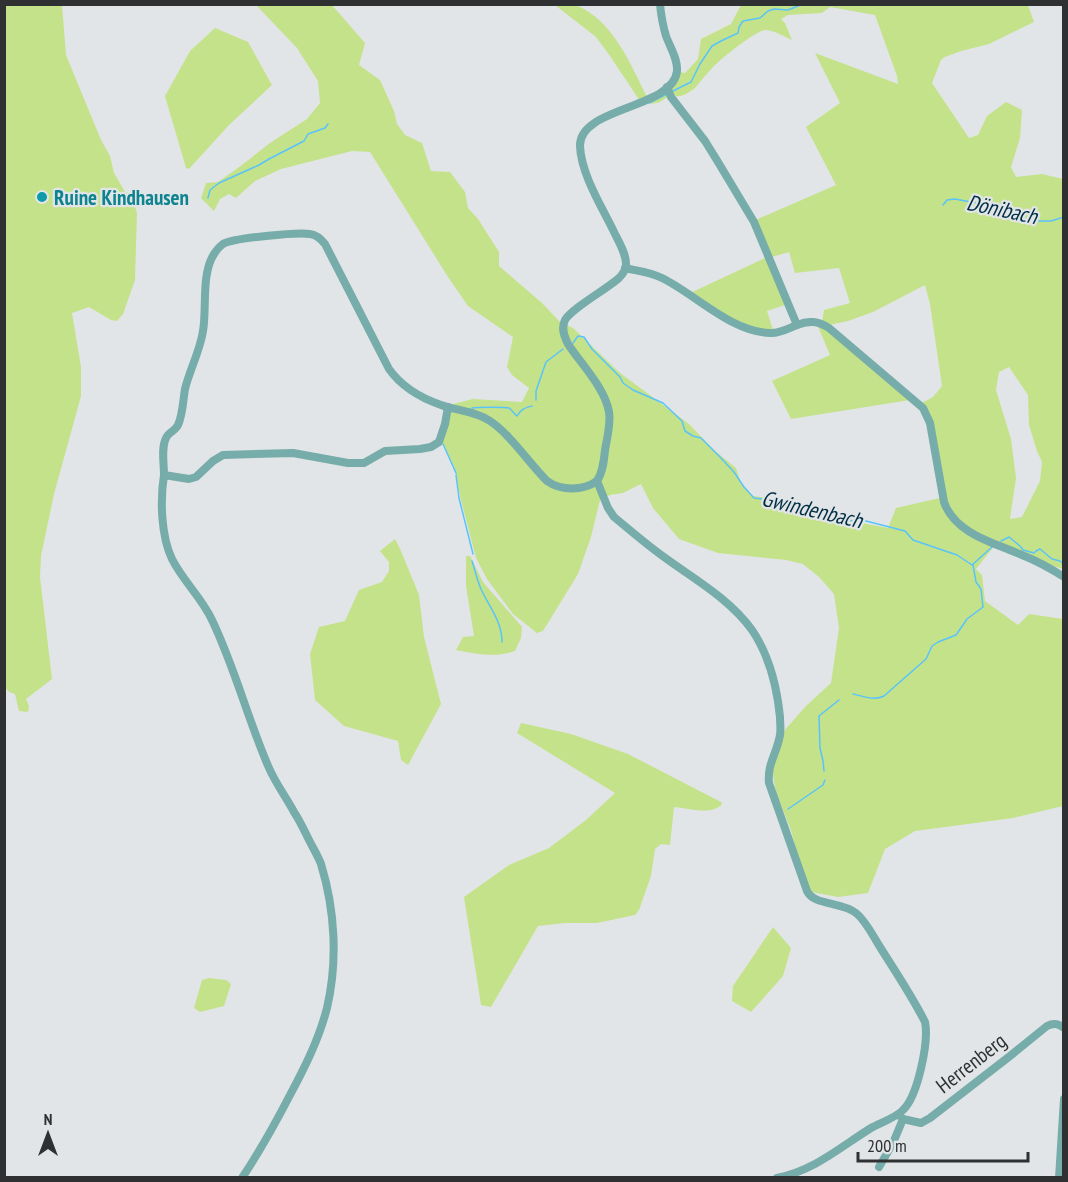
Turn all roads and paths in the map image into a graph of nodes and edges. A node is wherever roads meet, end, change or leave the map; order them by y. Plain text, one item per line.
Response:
1 (660, 4) edge
2 (667, 87) junction
3 (625, 268) junction
4 (797, 325) junction
5 (448, 407) junction
6 (164, 475) junction
7 (597, 481) junction
8 (1064, 576) edge
9 (1064, 1028) edge
10 (1064, 1099) edge
11 (901, 1117) junction
12 (879, 1167) dead end
13 (242, 1178) edge
14 (777, 1178) edge
15 (1059, 1178) edge

1 - 2 street
2 - 3 street
2 - 4 street
3 - 4 street
3 - 7 street
4 - 8 street
5 - 6 street
5 - 6 street
5 - 7 street
6 - 13 street
7 - 11 street
9 - 11 street, Herrenberg
10 - 15 street
11 - 12 street
11 - 14 street

